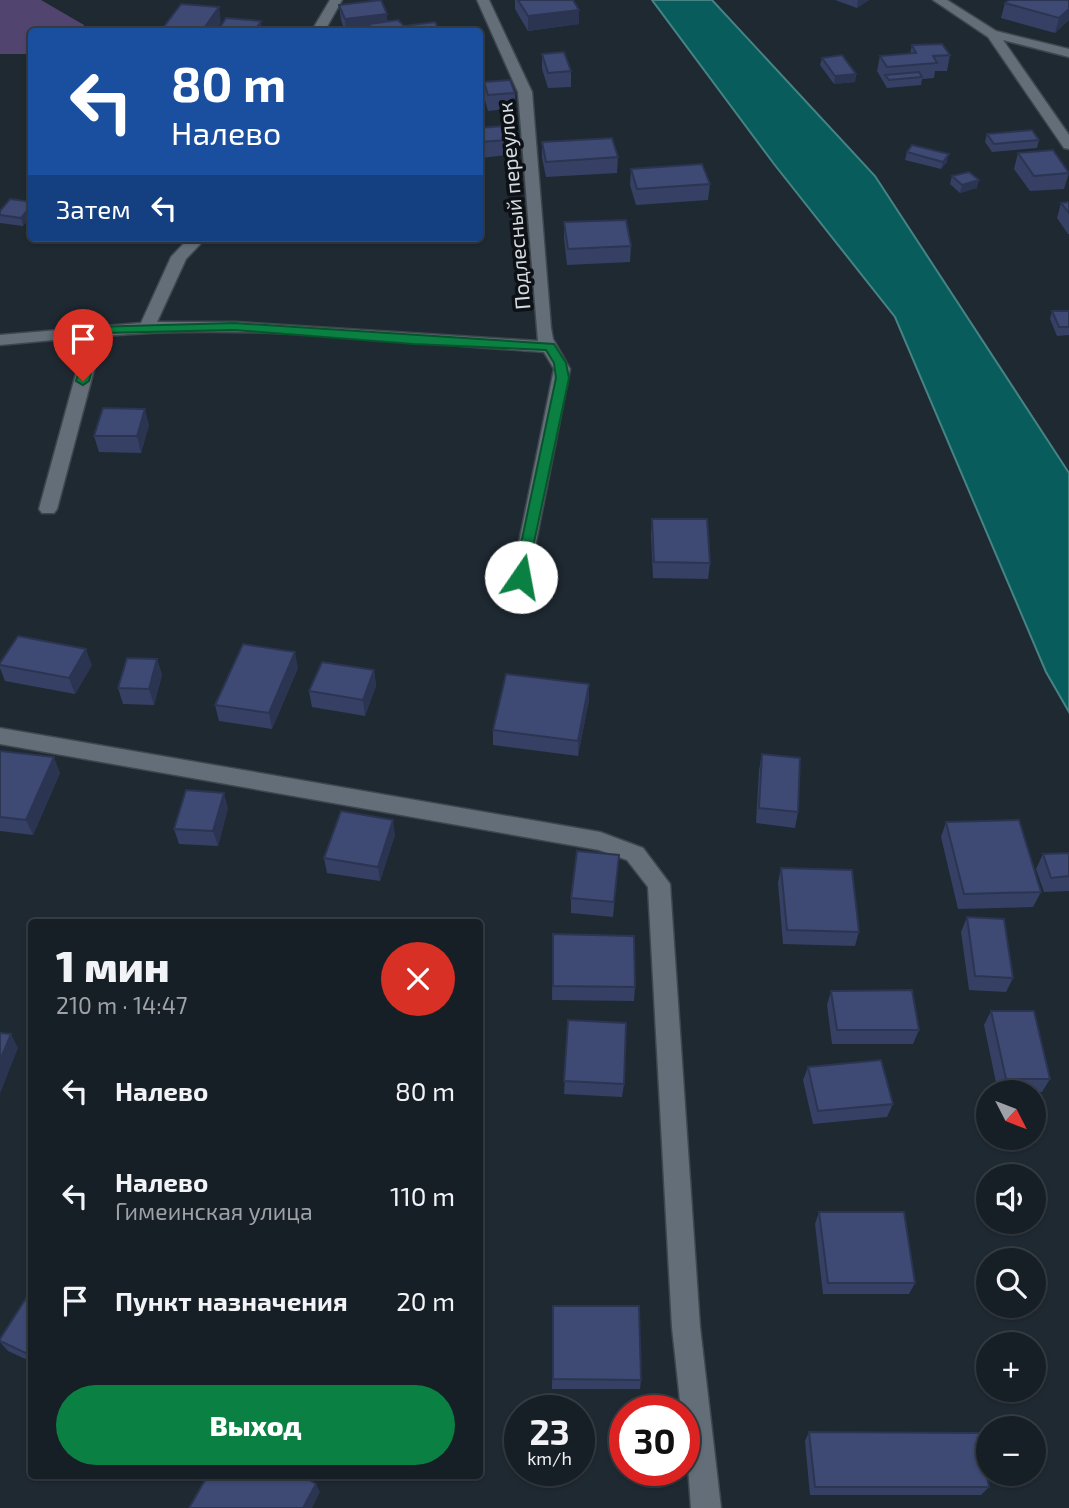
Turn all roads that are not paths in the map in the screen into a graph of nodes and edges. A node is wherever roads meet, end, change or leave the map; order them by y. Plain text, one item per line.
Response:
1 (336, 0) edge
2 (483, 0) edge
3 (939, 0) edge
4 (319, 28) edge
5 (992, 34) junction
6 (1069, 53) edge
7 (1069, 145) edge
8 (194, 242) edge
9 (147, 327) junction
10 (96, 330) junction
11 (0, 340) edge
12 (550, 347) junction
13 (48, 509) dead end
14 (521, 577) dead end
15 (0, 736) edge
16 (706, 1508) edge

1 - 4 street
2 - 12 street, Подлесный переулок
3 - 5 street
5 - 6 street
5 - 7 street
8 - 9 street
9 - 10 street
9 - 12 street
10 - 11 street
10 - 13 street
12 - 14 street, Подлесный переулок
15 - 16 street

